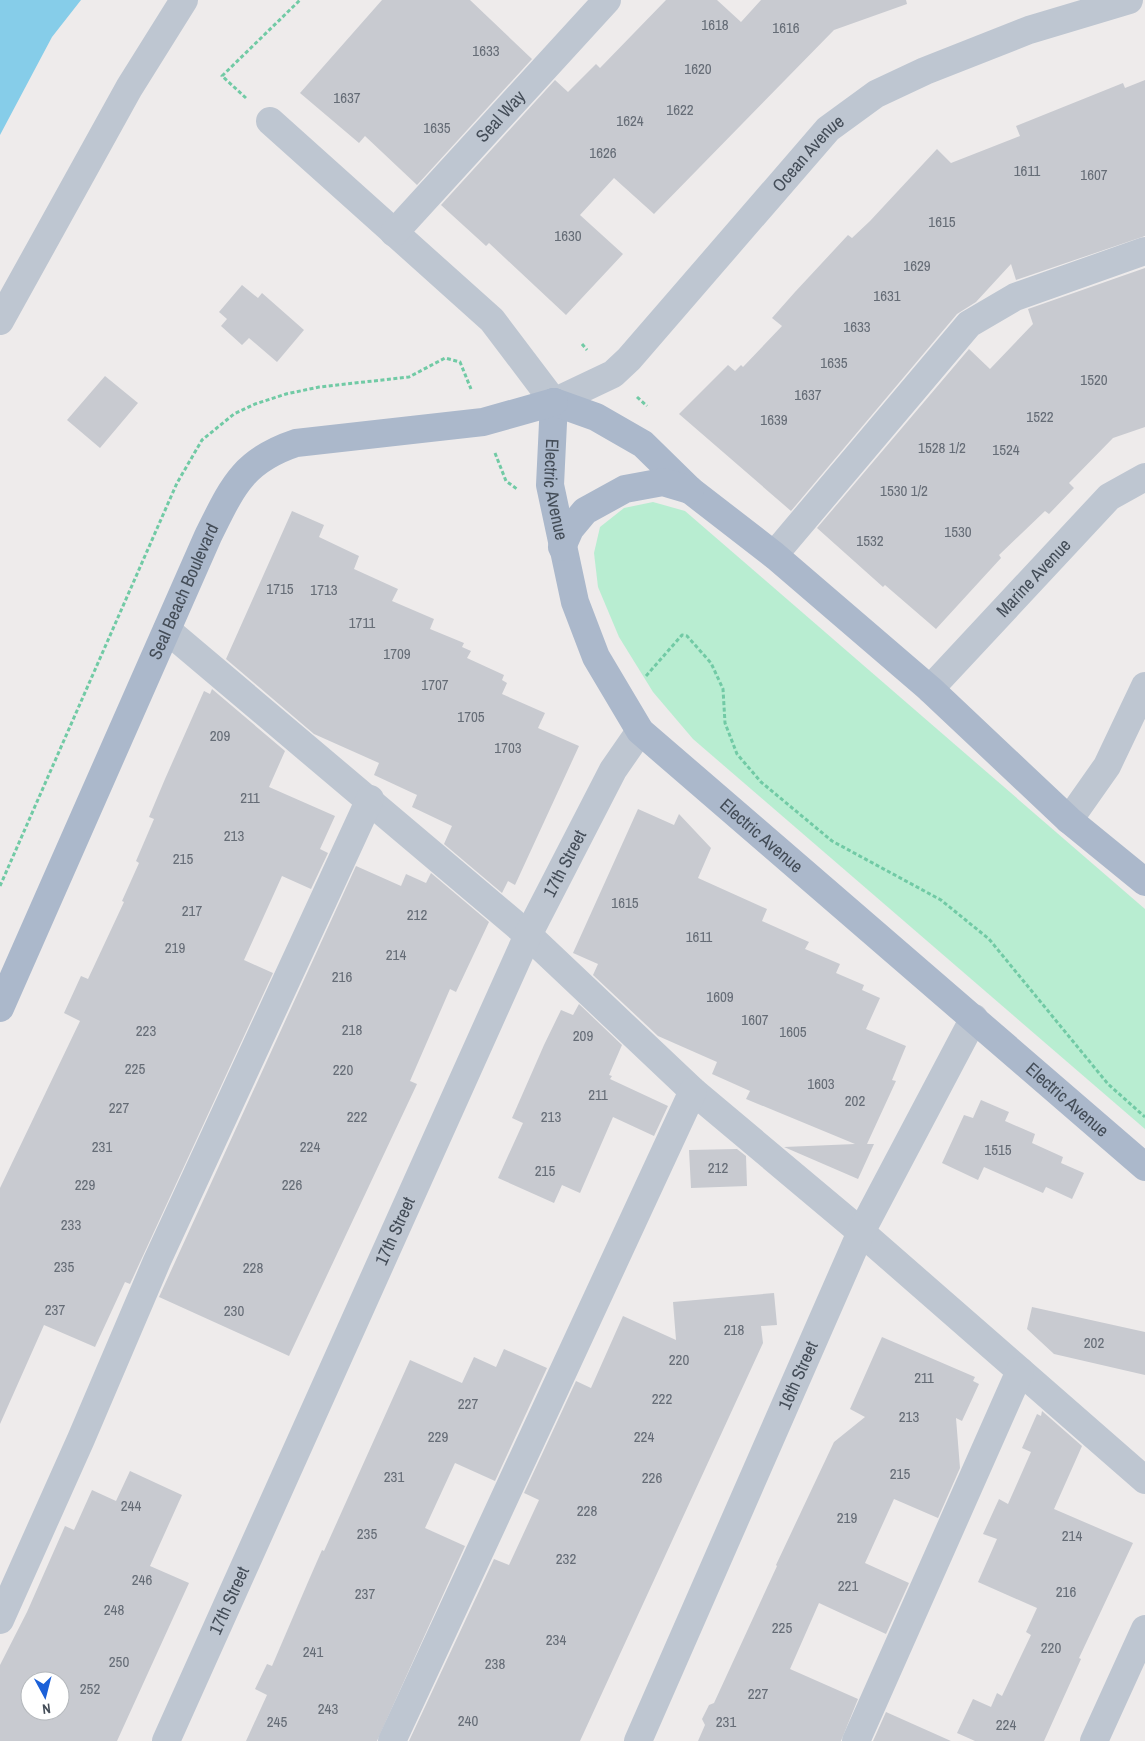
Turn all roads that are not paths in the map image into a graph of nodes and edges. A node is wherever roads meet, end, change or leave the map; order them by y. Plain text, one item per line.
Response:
1 (184, 0) edge
2 (607, 0) edge
3 (1129, 0) edge
4 (270, 121) road end
5 (394, 233) junction
6 (1145, 250) edge
7 (0, 321) edge
8 (554, 402) junction
9 (1145, 477) edge
10 (690, 490) junction
11 (562, 547) junction
12 (774, 555) junction
13 (168, 630) junction
14 (1145, 686) edge
15 (930, 688) junction
16 (640, 731) junction
17 (370, 799) junction
18 (1070, 820) junction
19 (1145, 882) edge
20 (528, 935) junction
21 (0, 1008) edge
22 (974, 1018) junction
23 (693, 1091) junction
24 (1145, 1166) edge
25 (861, 1232) junction
26 (1020, 1371) junction
27 (1145, 1480) edge
28 (0, 1620) edge
29 (1145, 1629) edge
30 (166, 1741) edge
31 (392, 1741) edge
32 (638, 1741) edge
33 (856, 1741) edge
34 (1094, 1741) edge

1 - 7 street
2 - 5 street, Seal Way
3 - 8 street, Ocean Avenue
4 - 5 street
5 - 8 street
6 - 12 street
8 - 10 main road
8 - 11 main road, Electric Avenue
8 - 13 main road, Seal Beach Boulevard
9 - 15 street, Marine Avenue
10 - 11 main road
10 - 12 main road
11 - 16 main road, Electric Avenue
12 - 15 main road
13 - 17 street
13 - 21 main road, Seal Beach Boulevard
14 - 18 street
15 - 18 main road
16 - 20 street, 17th Street
16 - 22 main road, Electric Avenue
17 - 20 street
17 - 28 street
18 - 19 main road
20 - 23 street
20 - 30 street, 17th Street
22 - 24 main road, Electric Avenue
22 - 25 street, 16th Street
23 - 25 street
23 - 31 street
25 - 26 street
25 - 32 street, 16th Street
26 - 27 street
26 - 33 street
29 - 34 street

